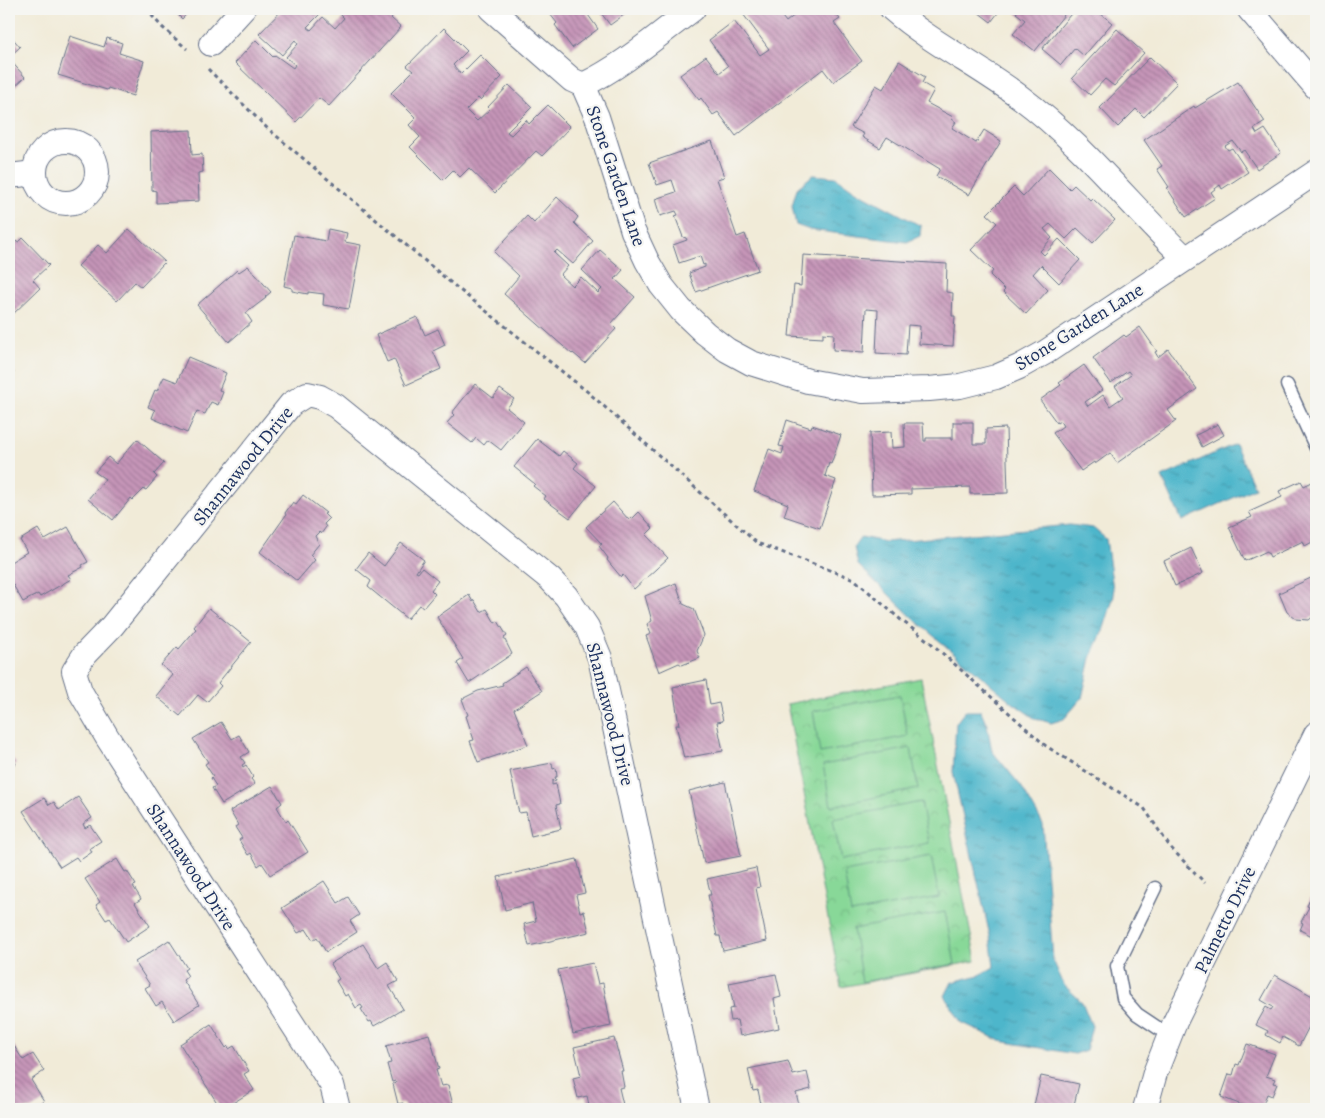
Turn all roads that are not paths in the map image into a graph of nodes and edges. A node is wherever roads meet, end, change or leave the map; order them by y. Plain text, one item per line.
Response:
1 (243, 9) edge
2 (491, 9) edge
3 (693, 9) edge
4 (892, 9) edge
5 (1249, 9) edge
6 (201, 53) road end
7 (583, 85) junction
8 (1316, 87) edge
9 (1316, 172) edge
10 (35, 173) dead end
11 (9, 176) edge
12 (1185, 258) junction
13 (1287, 385) dead end
14 (1316, 448) edge
15 (1316, 734) edge
16 (1155, 888) dead end
17 (1170, 1036) junction
18 (338, 1109) edge
19 (697, 1109) edge
20 (1145, 1109) edge

1 - 6 street
2 - 7 street
3 - 7 street, Stone Garden Lane
4 - 12 street
5 - 8 street
7 - 12 street, Stone Garden Lane
9 - 12 street, Stone Garden Lane
10 - 11 street
13 - 14 lane
15 - 17 street, Palmetto Drive
16 - 17 lane
17 - 20 street, Palmetto Drive
18 - 19 street, Shannawood Drive

